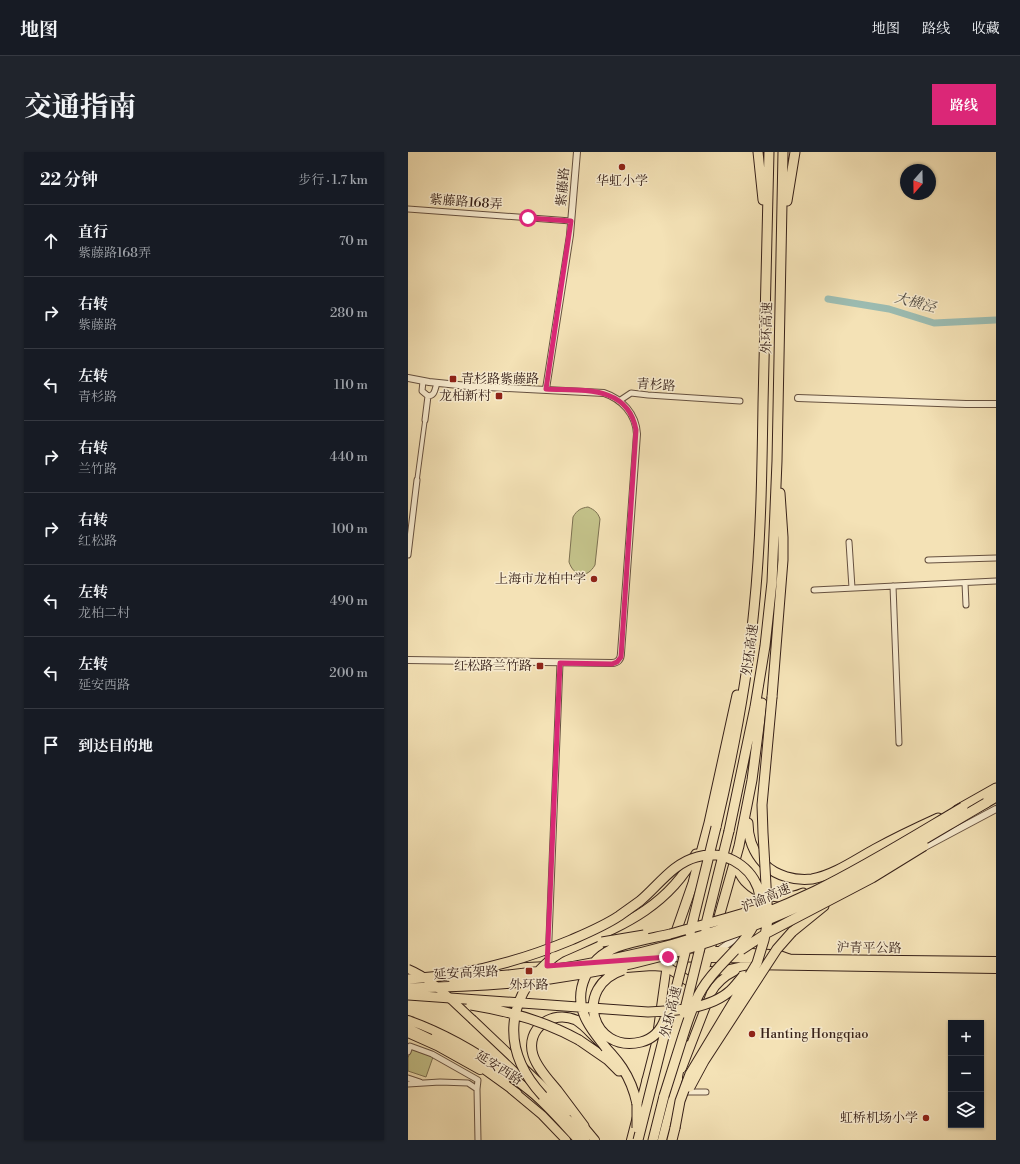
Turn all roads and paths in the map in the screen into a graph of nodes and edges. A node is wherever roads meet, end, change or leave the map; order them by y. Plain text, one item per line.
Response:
1 (577, 152) edge
2 (758, 152) edge
3 (769, 152) edge
4 (783, 152) edge
5 (795, 152) edge
6 (408, 209) edge
7 (571, 221) junction
8 (766, 306) junction
9 (780, 306) junction
10 (408, 378) edge
11 (423, 381) junction
12 (437, 383) junction
13 (546, 389) junction
14 (428, 396) junction
15 (798, 398) dead end
16 (619, 401) junction
17 (740, 401) dead end
18 (996, 404) edge
19 (425, 420) joint
20 (777, 461) junction
21 (417, 480) joint
22 (409, 535) edge
23 (848, 542) dead end
24 (408, 555) edge
25 (996, 558) edge
26 (928, 560) dead end
27 (996, 581) edge
28 (772, 582) junction
29 (964, 583) junction
30 (893, 586) junction
31 (852, 588) junction
32 (814, 590) dead end
33 (966, 605) dead end
34 (408, 660) edge
35 (560, 663) junction
36 (899, 743) dead end
37 (752, 780) junction
38 (996, 789) edge
39 (996, 797) edge
40 (986, 802) junction
41 (963, 808) junction
42 (996, 809) edge
43 (713, 825) junction
44 (910, 841) junction
45 (735, 864) junction
46 (815, 891) junction
47 (844, 894) junction
48 (728, 918) junction
49 (764, 940) junction
50 (699, 945) junction
51 (669, 953) junction
52 (714, 953) junction
53 (554, 957) junction
54 (653, 958) junction
55 (789, 959) junction
56 (627, 960) junction
57 (725, 961) junction
58 (996, 961) edge
59 (762, 965) junction
60 (547, 966) junction
61 (666, 967) junction
62 (408, 969) edge
63 (996, 969) edge
64 (704, 971) junction
65 (408, 974) edge
66 (679, 976) junction
67 (525, 978) junction
68 (408, 980) edge
69 (408, 987) edge
70 (699, 988) junction
71 (408, 996) edge
72 (408, 1020) edge
73 (408, 1027) edge
74 (408, 1033) edge
75 (606, 1048) junction
76 (408, 1052) edge
77 (408, 1078) edge
78 (647, 1080) junction
79 (423, 1083) junction
80 (408, 1084) edge
81 (675, 1088) junction
82 (477, 1089) junction
83 (706, 1092) dead end
84 (517, 1093) junction
85 (664, 1096) junction
86 (637, 1104) junction
87 (584, 1126) junction
88 (675, 1128) junction
89 (478, 1140) edge
90 (565, 1140) edge
91 (578, 1140) edge
92 (585, 1140) edge
93 (595, 1140) edge
94 (631, 1140) edge
95 (637, 1140) edge
96 (642, 1140) edge
97 (653, 1140) edge
98 (662, 1140) edge
99 (672, 1140) edge

1 - 7 street, 紫藤路
2 - 8 highway
3 - 8 highway, 外环高速
4 - 9 highway, 外环高速
5 - 9 highway
6 - 7 street, 紫藤路168弄
7 - 13 street, 紫藤路
8 - 43 highway, 外环高速
9 - 20 highway, 外环高速
10 - 11 street, 青杉路
11 - 12 street, 青杉路
11 - 14 street
12 - 13 street, 青杉路
12 - 14 street
13 - 16 street, 青杉路
14 - 19 street
15 - 18 street
16 - 17 street, 青杉路
16 - 35 street
19 - 21 street
20 - 28 highway, 外环高速
20 - 49 highway, bridge
21 - 22 street
22 - 24 street
23 - 31 street
25 - 26 street
27 - 29 street
28 - 37 highway
28 - 85 highway, 外环高速, bridge
29 - 30 street
29 - 33 street
30 - 31 street
30 - 36 street
31 - 32 street
34 - 35 street
35 - 60 street
37 - 41 highway, bridge
37 - 45 highway
38 - 41 highway, 沪渝高速
38 - 44 street
39 - 40 highway, 沪渝高速
40 - 47 highway, bridge
40 - 50 highway, 沪渝高速, bridge
41 - 46 highway, 沪渝高速, bridge
42 - 52 street
43 - 51 highway
43 - 53 highway
43 - 66 highway, 外环高速, bridge
44 - 45 highway
44 - 52 street
45 - 52 highway
46 - 48 highway, bridge
46 - 67 highway, 沪渝高速, bridge
47 - 57 highway, bridge
47 - 88 highway, bridge
48 - 53 highway, bridge
48 - 75 highway, bridge
49 - 71 highway, bridge
49 - 88 highway, bridge
50 - 66 highway, bridge
50 - 67 highway, 沪渝高速, bridge
51 - 52 main road, 沪青平公路
51 - 54 main road
51 - 56 main road
51 - 61 main road
52 - 55 highway
52 - 55 main road, 沪青平公路
52 - 64 highway
53 - 92 highway, bridge
54 - 56 main road
54 - 61 highway
55 - 58 main road, 沪青平公路
56 - 60 main road
57 - 68 highway, bridge
57 - 85 highway, bridge
59 - 63 main road, 沪青平公路
59 - 64 main road, 沪青平公路
59 - 81 main road, 沪青平公路
60 - 65 main road
61 - 64 main road, 沪青平公路
61 - 69 main road
61 - 70 highway
61 - 78 main road
62 - 87 main road, bridge
64 - 70 highway
66 - 95 highway, 外环高速, bridge
67 - 68 highway, 延安高架路, bridge
67 - 69 highway, 延安高架路, bridge
70 - 81 highway
71 - 86 highway, bridge
72 - 91 main road
73 - 84 main road
73 - 84 main road
74 - 84 main road, 延安西路
75 - 86 highway
75 - 87 highway, bridge
76 - 82 street
77 - 79 street
78 - 94 main road
78 - 96 highway
79 - 80 street
79 - 82 street
81 - 83 street
81 - 98 main road, 沪青平公路
82 - 89 street
84 - 90 main road, 延安西路
85 - 97 highway, 外环高速
86 - 95 highway, bridge
87 - 93 main road
88 - 99 highway

